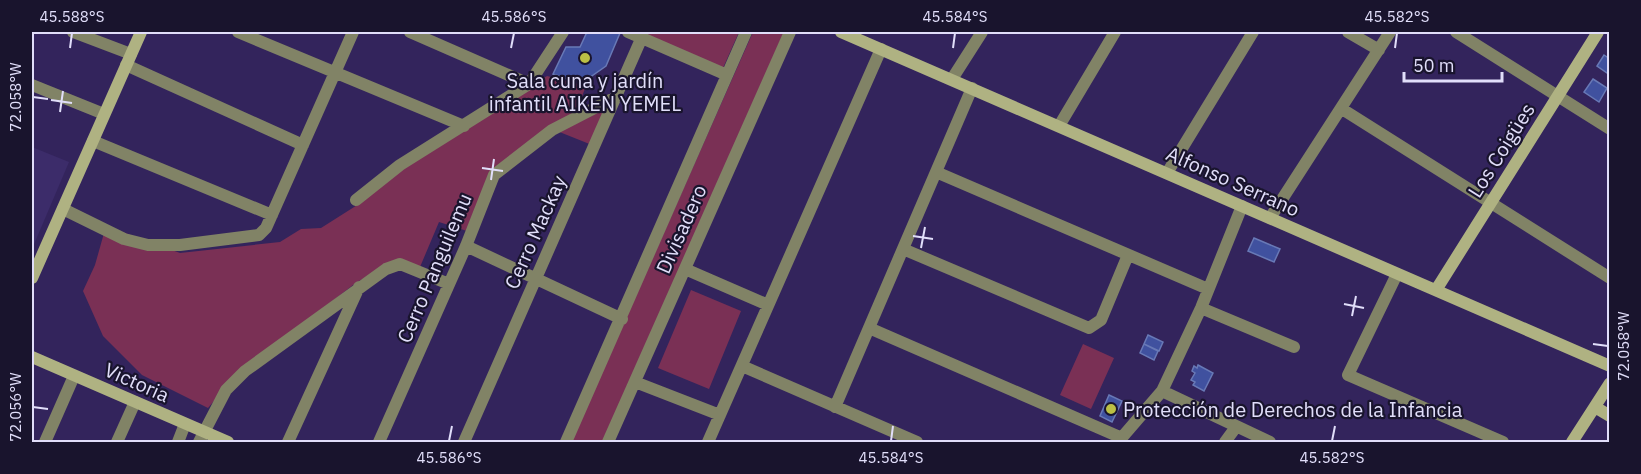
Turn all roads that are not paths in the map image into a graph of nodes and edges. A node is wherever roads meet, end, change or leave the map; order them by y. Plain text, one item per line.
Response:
1 (73, 32) edge
2 (141, 32) edge
3 (238, 32) edge
4 (353, 32) edge
5 (410, 32) edge
6 (563, 32) edge
7 (628, 32) edge
8 (746, 32) edge
9 (790, 32) edge
10 (841, 32) edge
11 (982, 32) edge
12 (1115, 32) edge
13 (1253, 32) edge
14 (1348, 32) edge
15 (1390, 32) edge
16 (1456, 32) edge
17 (1598, 32) edge
18 (642, 37) junction
19 (881, 49) junction
20 (1379, 50) junction
21 (128, 59) junction
22 (334, 73) junction
23 (727, 75) junction
24 (952, 79) junction
25 (529, 84) junction
26 (33, 88) edge
27 (972, 88) junction
28 (1558, 96) junction
29 (616, 97) junction
30 (1342, 109) junction
31 (104, 114) junction
32 (464, 126) junction
33 (1059, 126) junction
34 (1610, 129) edge
35 (93, 141) junction
36 (303, 145) junction
37 (936, 172) junction
38 (1167, 173) junction
39 (356, 200) dead end
40 (1491, 202) junction
41 (1242, 206) junction
42 (63, 209) junction
43 (272, 215) junction
44 (1270, 219) junction
45 (466, 246) junction
46 (903, 249) junction
47 (1128, 255) junction
48 (685, 269) junction
49 (1397, 274) junction
50 (32, 278) edge
51 (536, 278) junction
52 (1610, 278) edge
53 (449, 284) junction
54 (360, 286) junction
55 (1208, 289) junction
56 (1436, 290) junction
57 (768, 305) junction
58 (1201, 308) junction
59 (622, 319) junction
60 (869, 328) junction
61 (1294, 347) dead end
62 (32, 357) edge
63 (742, 366) junction
64 (1610, 366) edge
65 (74, 376) junction
66 (635, 382) junction
67 (1610, 383) edge
68 (1162, 391) junction
69 (135, 402) junction
70 (835, 407) junction
71 (1594, 407) junction
72 (720, 415) junction
73 (1610, 416) edge
74 (185, 424) junction
75 (1236, 427) junction
76 (201, 437) edge
77 (1120, 440) edge
78 (45, 442) edge
79 (117, 442) edge
80 (178, 442) edge
81 (228, 442) edge
82 (288, 442) edge
83 (379, 442) edge
84 (464, 442) edge
85 (566, 442) edge
86 (608, 442) edge
87 (708, 442) edge
88 (917, 442) edge
89 (1225, 442) edge
90 (1270, 442) edge
91 (1503, 442) edge
92 (1572, 442) edge

1 - 21 street
2 - 21 street
3 - 22 street
4 - 22 street
5 - 25 street
6 - 25 street
7 - 18 street
8 - 23 street, Divisadero
9 - 48 street, Divisadero
10 - 19 street, Alfonso Serrano
11 - 24 street
12 - 33 street
13 - 38 street
14 - 20 street
15 - 20 street
16 - 28 street
17 - 28 street, Los Coigües
18 - 23 street
18 - 29 street, Cerro Mackay
19 - 24 street, Alfonso Serrano
19 - 57 street
20 - 30 street
21 - 31 street
21 - 36 street
22 - 32 street
22 - 36 street
23 - 59 street, Divisadero
24 - 27 street, Alfonso Serrano
25 - 32 street
26 - 31 street
27 - 33 street, Alfonso Serrano
27 - 37 street
28 - 34 street
28 - 40 street, Los Coigües
29 - 45 street, Cerro Panguilemu
29 - 51 street, Cerro Mackay
30 - 40 street
30 - 44 street
31 - 35 street
32 - 39 street
33 - 38 street, Alfonso Serrano
35 - 42 street
35 - 43 street
36 - 43 street
37 - 46 street
37 - 47 street
38 - 41 street, Alfonso Serrano
40 - 52 street
40 - 56 street, Los Coigües
41 - 44 street, Alfonso Serrano
41 - 55 street
42 - 43 street
42 - 50 street
44 - 49 street, Alfonso Serrano
45 - 51 street
45 - 53 street, Cerro Panguilemu
46 - 47 street
46 - 60 street
47 - 55 street
48 - 57 street
48 - 66 street, Divisadero
49 - 56 street, Alfonso Serrano
49 - 91 street
51 - 59 street
51 - 84 street, Cerro Mackay
53 - 54 street
53 - 83 street, Cerro Panguilemu
54 - 76 street
54 - 82 street
55 - 58 street
56 - 64 street, Alfonso Serrano
57 - 63 street
58 - 61 street
58 - 68 street
59 - 85 street, Divisadero
60 - 70 street
60 - 77 street
62 - 65 street, Victoria
63 - 70 street
63 - 72 street
65 - 69 street, Victoria
65 - 78 street
66 - 72 street
66 - 86 street, Divisadero
67 - 71 street
68 - 75 street
68 - 77 street
69 - 74 street, Victoria
69 - 79 street
70 - 88 street
71 - 73 street
71 - 92 street
72 - 87 street
74 - 76 street, Victoria
74 - 80 street
75 - 89 street
75 - 90 street
76 - 81 street, Victoria

